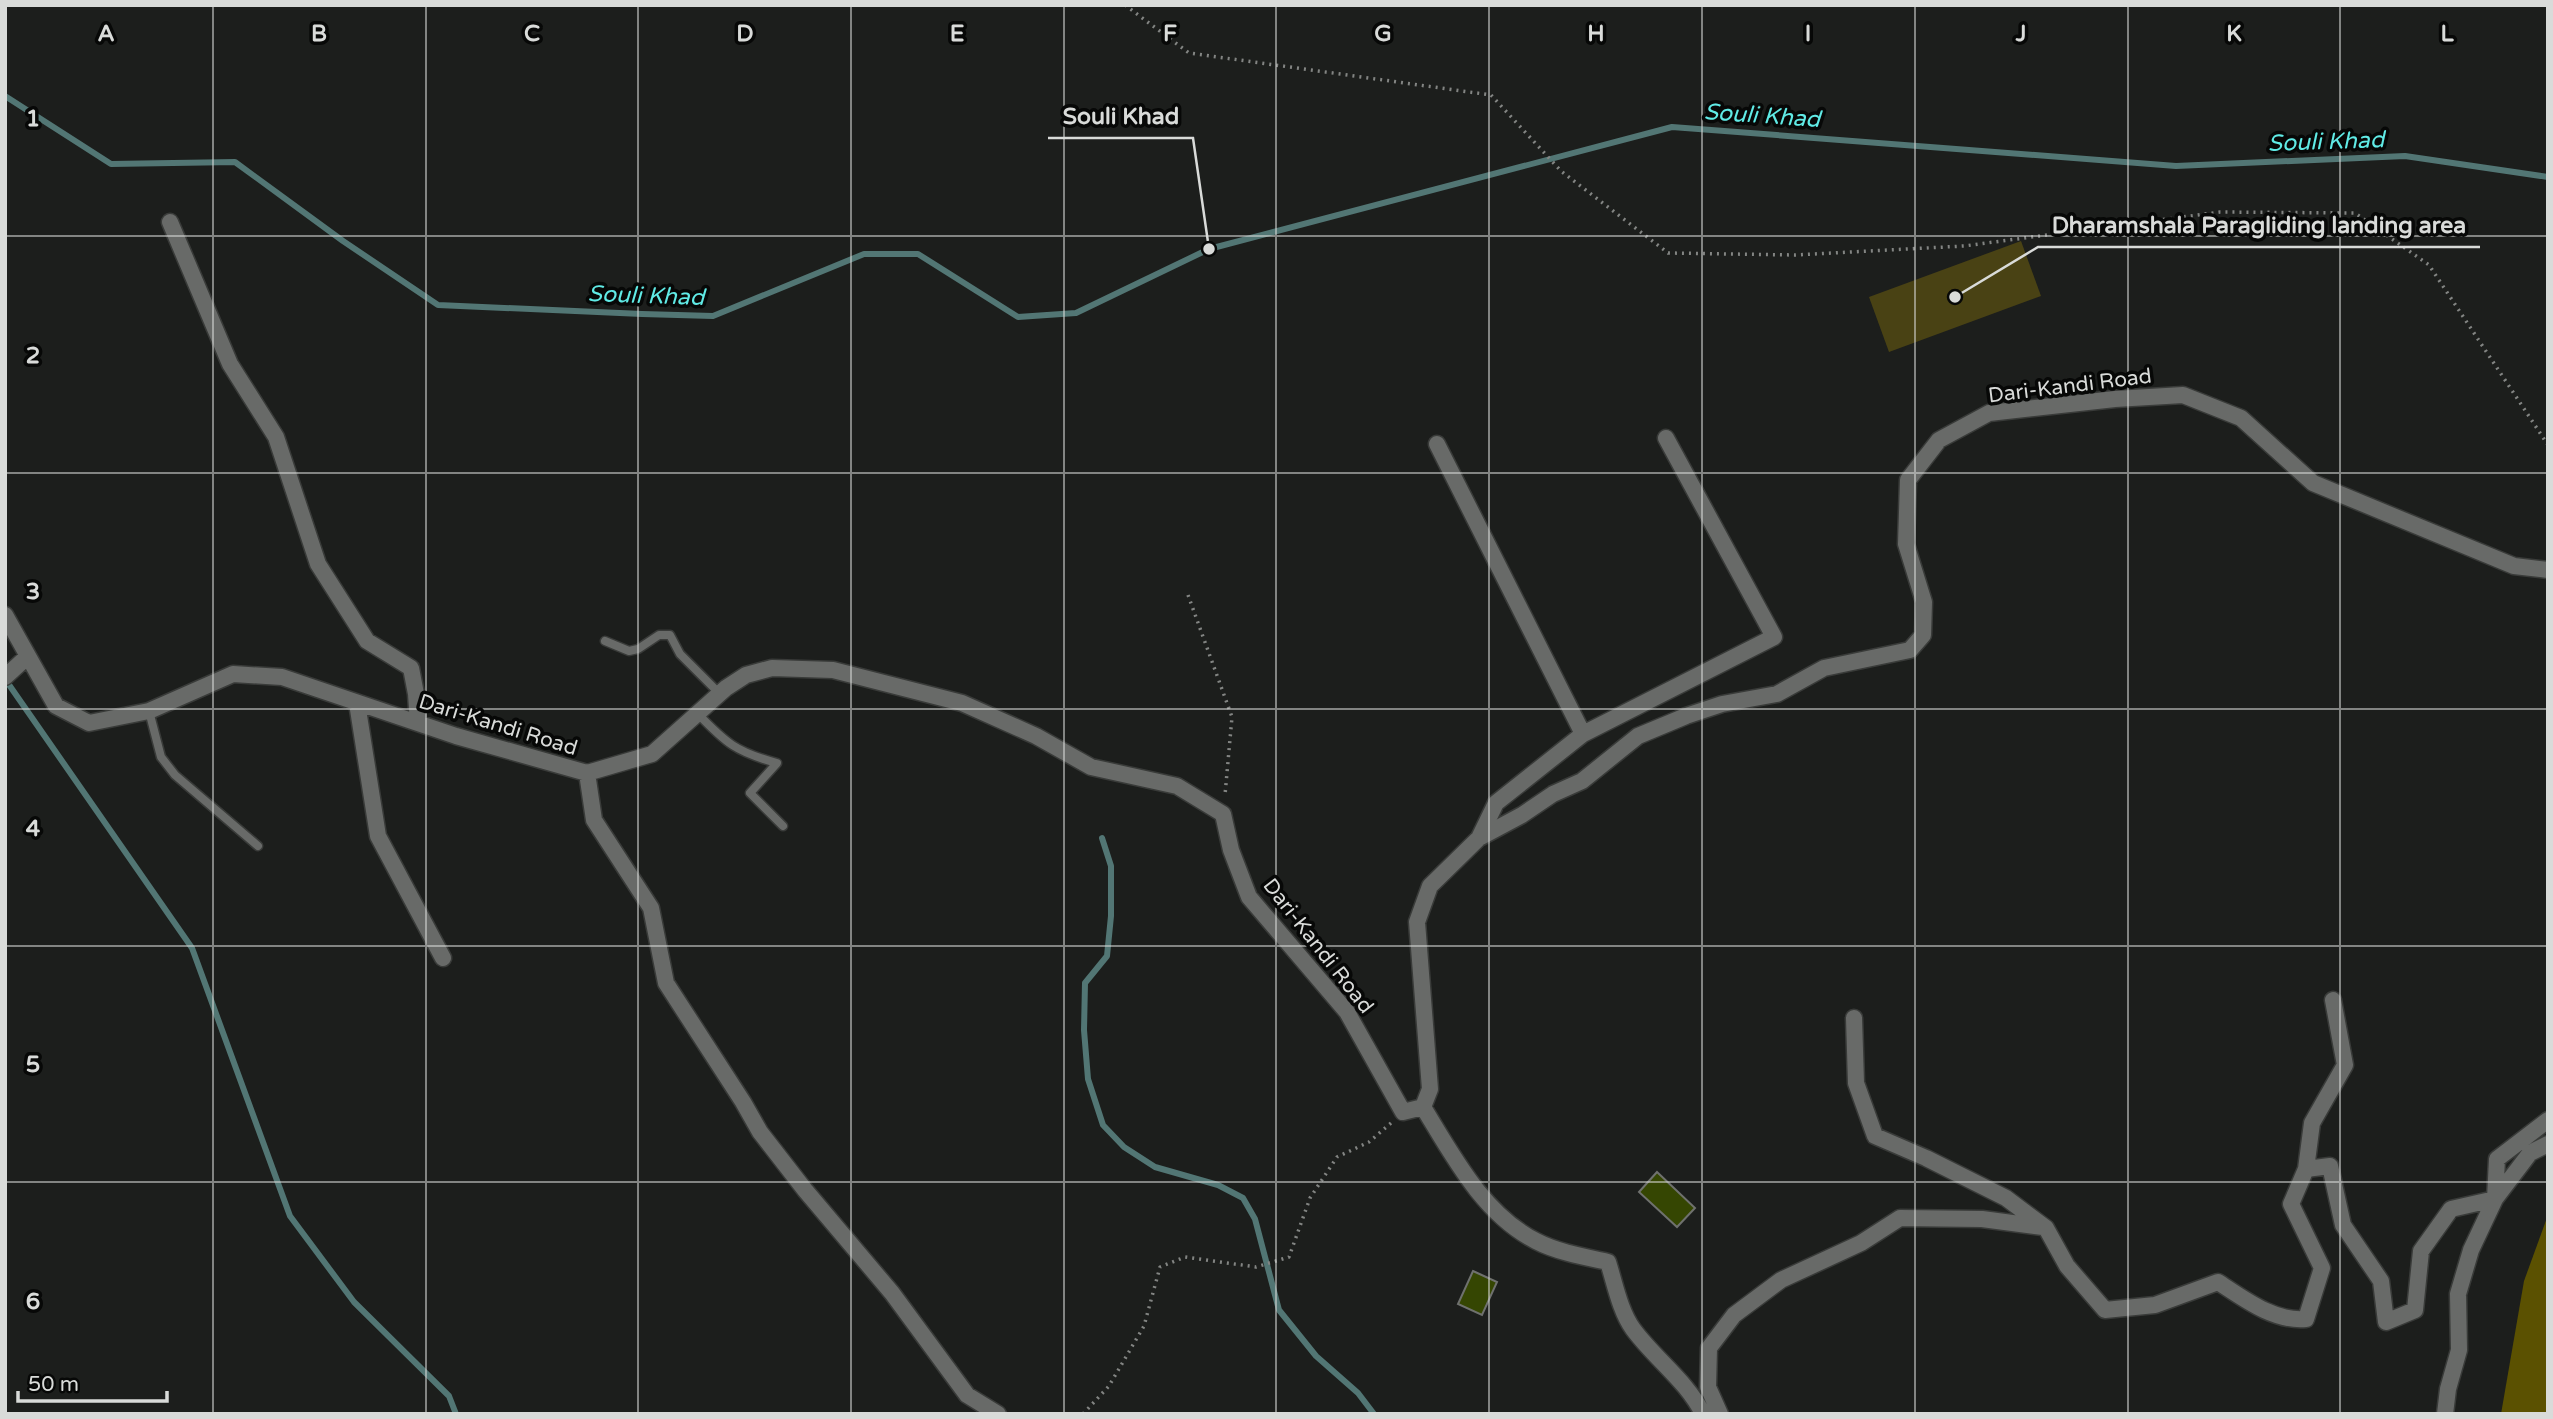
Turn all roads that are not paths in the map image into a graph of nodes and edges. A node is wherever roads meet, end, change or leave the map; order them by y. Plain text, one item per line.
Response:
1 (170, 222) dead end
2 (1666, 438) dead end
3 (1437, 444) dead end
4 (2548, 570) edge
5 (5, 615) edge
6 (605, 640) dead end
7 (28, 656) junction
8 (5, 677) edge
9 (720, 694) junction
10 (357, 703) junction
11 (149, 711) junction
12 (698, 714) junction
13 (418, 723) junction
14 (1583, 734) junction
15 (587, 773) junction
16 (783, 826) dead end
17 (1479, 838) junction
18 (258, 846) dead end
19 (443, 958) dead end
20 (2333, 1000) dead end
21 (1854, 1018) dead end
22 (1423, 1107) junction
23 (2548, 1120) edge
24 (2548, 1144) edge
25 (2306, 1169) junction
26 (2495, 1199) junction
27 (2046, 1228) junction
28 (998, 1414) edge
29 (1703, 1414) edge
30 (1720, 1414) edge
31 (2445, 1414) edge

1 - 13 street
2 - 14 street
3 - 14 street
4 - 17 street, Dari-Kandi Road
5 - 7 street, Dari-Kandi Road
6 - 9 lane
7 - 8 street
7 - 11 street, Dari-Kandi Road
9 - 12 street, Dari-Kandi Road
9 - 22 street, Dari-Kandi Road
10 - 11 street, Dari-Kandi Road
10 - 13 street, Dari-Kandi Road
10 - 19 street
11 - 18 lane
12 - 15 street, Dari-Kandi Road
12 - 16 lane
13 - 15 street, Dari-Kandi Road
14 - 17 street
15 - 28 street
17 - 22 street, Dari-Kandi Road
20 - 25 street
21 - 27 street
22 - 29 street
23 - 26 street
24 - 26 street
25 - 26 street
25 - 27 street
26 - 31 street
27 - 30 street

